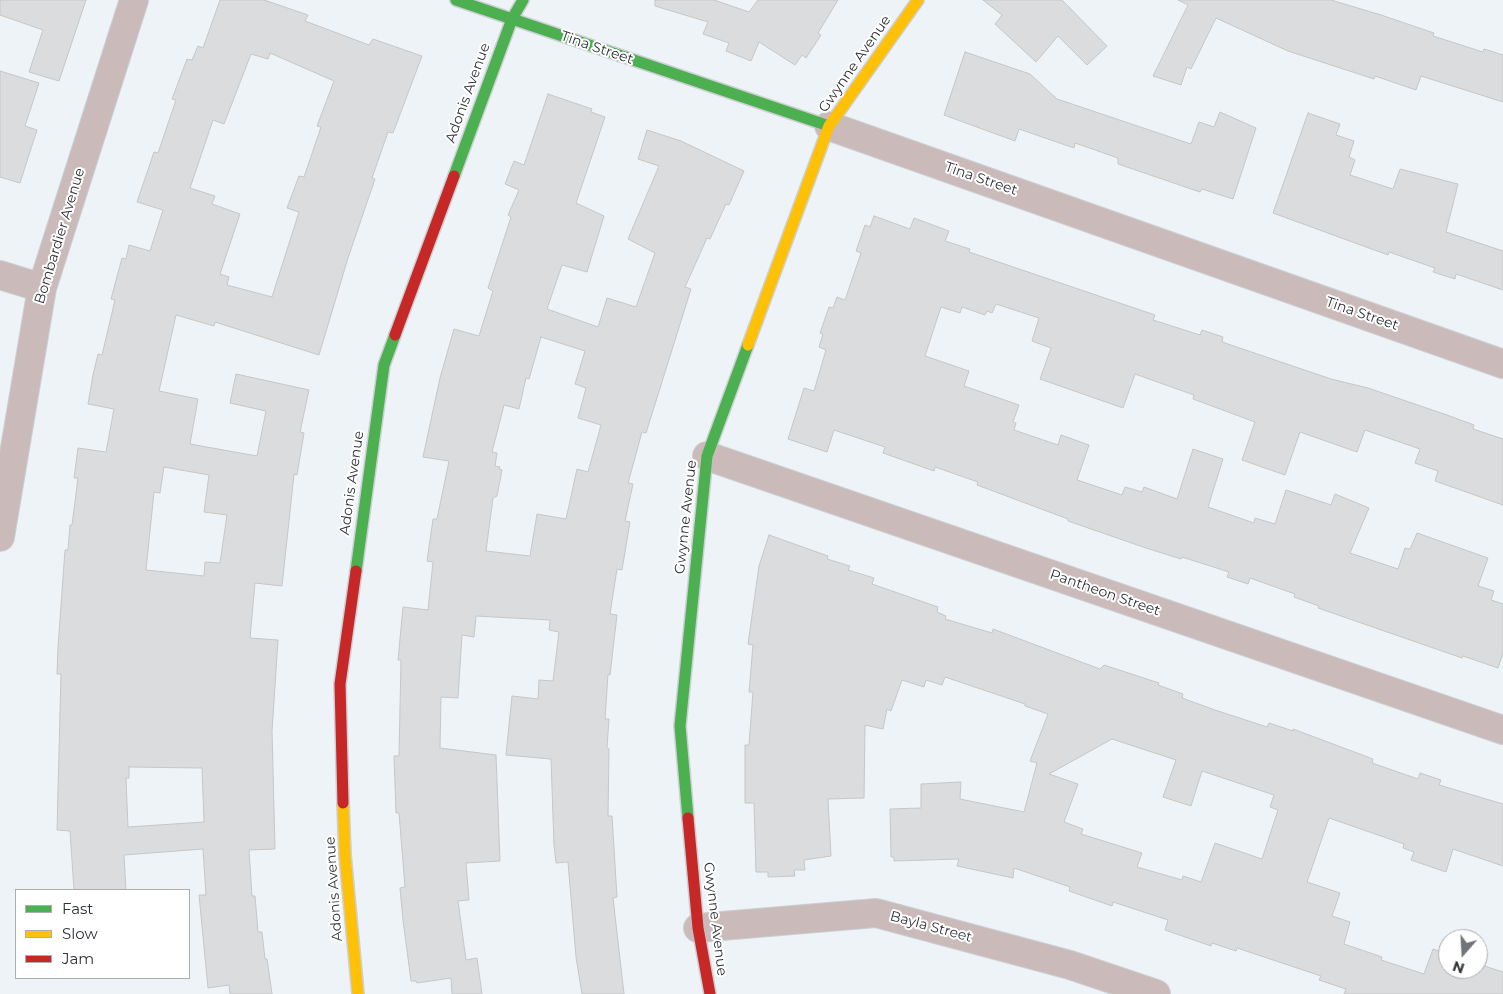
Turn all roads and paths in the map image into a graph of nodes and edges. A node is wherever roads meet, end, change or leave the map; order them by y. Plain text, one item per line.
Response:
1 (134, 0) edge
2 (456, 0) edge
3 (523, 0) edge
4 (918, 0) edge
5 (512, 19) junction
6 (829, 126) junction
7 (0, 275) edge
8 (42, 288) junction
9 (1503, 364) edge
10 (707, 456) junction
11 (0, 537) edge
12 (1503, 730) edge
13 (698, 928) junction
14 (358, 994) edge
15 (710, 994) edge
16 (1156, 994) edge

1 - 8 street, Bombardier Avenue
2 - 5 street, Tina Street
3 - 5 street, Adonis Avenue
4 - 6 street, Gwynne Avenue
5 - 6 street, Tina Street
5 - 14 street, Adonis Avenue
6 - 9 street, Tina Street
6 - 10 street, Gwynne Avenue
7 - 8 street
8 - 11 street, Bombardier Avenue
10 - 12 street, Pantheon Street
10 - 13 street, Gwynne Avenue
13 - 15 street, Gwynne Avenue
13 - 16 street, Bayla Street

